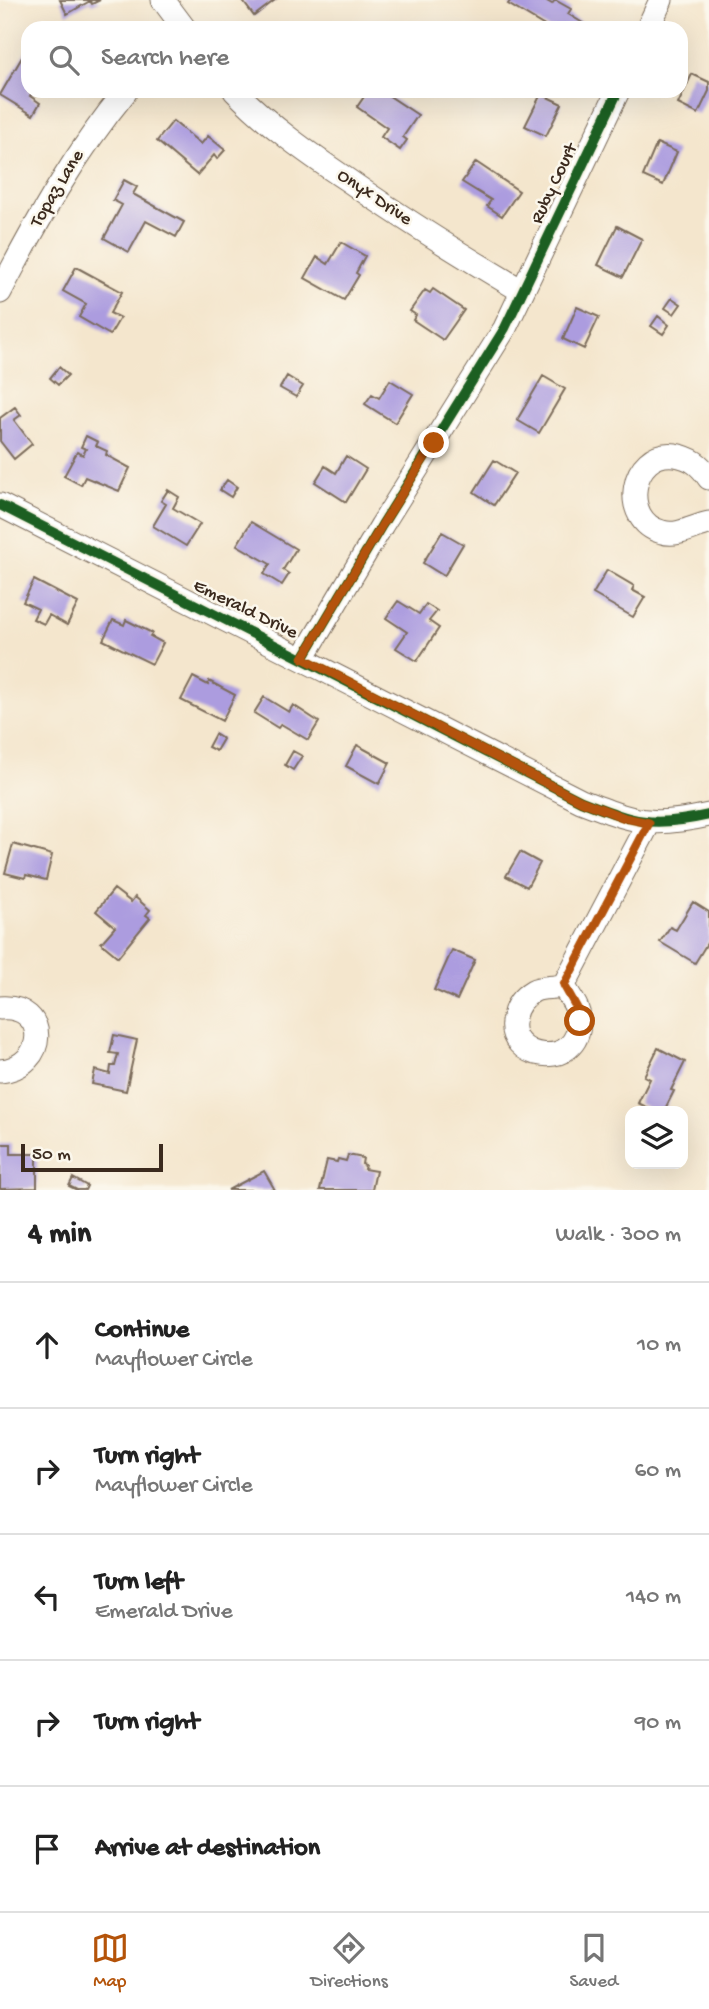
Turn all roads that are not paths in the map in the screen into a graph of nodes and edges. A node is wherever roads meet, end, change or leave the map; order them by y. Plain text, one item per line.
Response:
1 (163, 0) edge
2 (655, 2) edge
3 (179, 21) edge
4 (650, 21) edge
5 (122, 98) edge
6 (243, 98) edge
7 (615, 98) edge
8 (522, 291) junction
9 (0, 292) edge
10 (709, 478) edge
11 (0, 505) edge
12 (709, 523) edge
13 (303, 658) junction
14 (709, 815) edge
15 (649, 823) junction
16 (564, 985) dead end
17 (0, 1008) edge
18 (0, 1070) edge

1 - 3 street
2 - 4 street
5 - 9 street, Topaz Lane
6 - 8 street, Onyx Drive
7 - 8 street, Ruby Court
8 - 13 street, Ruby Court
10 - 12 street
11 - 13 street, Emerald Drive
13 - 15 street, Emerald Drive
14 - 15 street, Emerald Drive
15 - 16 street
17 - 18 street

